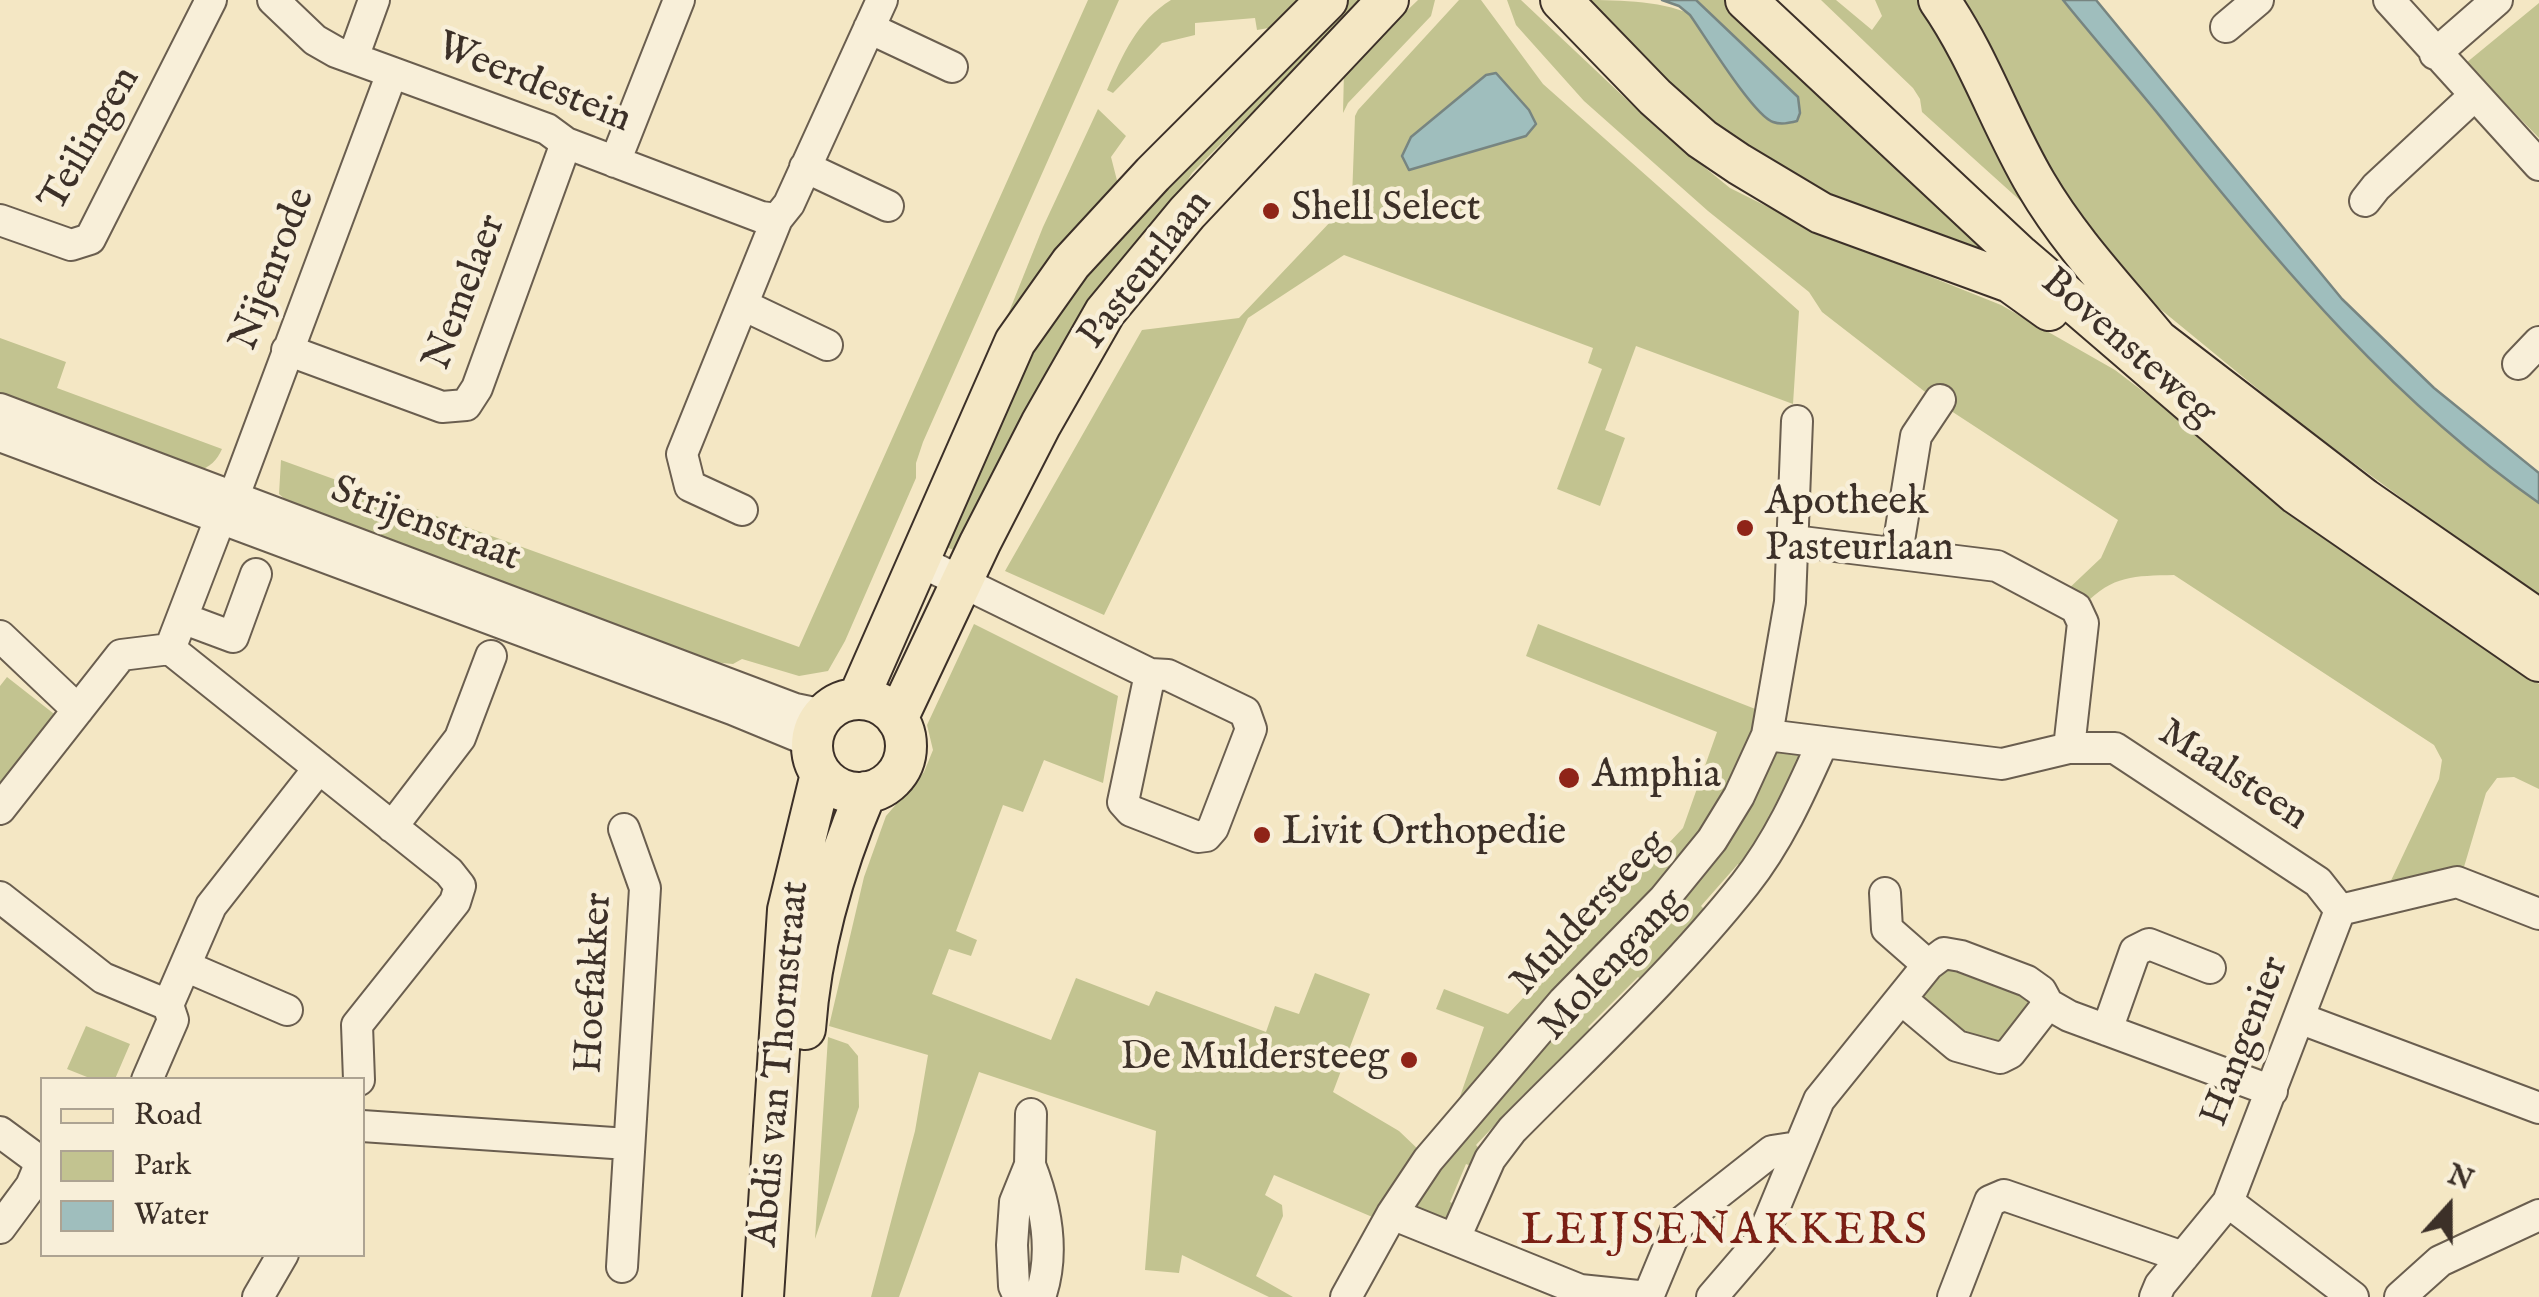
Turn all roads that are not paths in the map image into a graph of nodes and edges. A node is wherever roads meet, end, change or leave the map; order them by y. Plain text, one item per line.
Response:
1 (211, 0) edge
2 (273, 0) edge
3 (374, 0) edge
4 (680, 0) edge
5 (1327, 0) edge
6 (1388, 0) edge
7 (1561, 0) edge
8 (1746, 0) edge
9 (1782, 0) edge
10 (1939, 0) edge
11 (2258, 0) edge
12 (2389, 0) edge
13 (2496, 0) edge
14 (875, 14) edge
15 (2226, 27) dead end
16 (2435, 54) junction
17 (353, 58) junction
18 (952, 68) dead end
19 (392, 72) junction
20 (2474, 96) junction
21 (566, 143) junction
22 (615, 162) junction
23 (2539, 165) edge
24 (805, 167) junction
25 (2365, 201) dead end
26 (888, 206) dead end
27 (777, 219) junction
28 (0, 220) edge
29 (742, 305) junction
30 (2160, 342) junction
31 (828, 345) dead end
32 (287, 350) junction
33 (2167, 384) junction
34 (1940, 400) dead end
35 (0, 409) edge
36 (1797, 421) dead end
37 (0, 436) edge
38 (227, 508) junction
39 (742, 510) dead end
40 (1794, 540) junction
41 (1898, 553) junction
42 (918, 560) junction
43 (256, 574) dead end
44 (961, 581) junction
45 (182, 618) junction
46 (2539, 620) edge
47 (0, 636) edge
48 (170, 649) junction
49 (491, 656) dead end
50 (2539, 661) edge
51 (1150, 674) junction
52 (78, 710) junction
53 (898, 719) junction
54 (829, 732) junction
55 (1767, 736) junction
56 (1823, 742) junction
57 (2068, 748) junction
58 (318, 768) junction
59 (866, 792) junction
60 (0, 809) edge
61 (392, 827) junction
62 (624, 829) dead end
63 (1885, 893) dead end
64 (0, 897) edge
65 (2340, 910) junction
66 (2539, 914) edge
67 (1928, 965) junction
68 (185, 966) junction
69 (2210, 968) dead end
70 (1901, 999) junction
71 (2048, 1004) junction
72 (168, 1005) junction
73 (288, 1010) dead end
74 (2298, 1018) junction
75 (2107, 1030) junction
76 (148, 1077) edge
77 (359, 1077) edge
78 (2272, 1091) junction
79 (2539, 1108) edge
80 (1031, 1114) dead end
81 (365, 1126) edge
82 (0, 1132) edge
83 (628, 1144) junction
84 (1798, 1147) junction
85 (1030, 1165) junction
86 (2228, 1202) junction
87 (1392, 1214) junction
88 (2539, 1215) edge
89 (0, 1228) edge
90 (1455, 1238) junction
91 (281, 1257) edge
92 (2183, 1257) junction
93 (622, 1267) dead end
94 (258, 1297) edge
95 (764, 1297) edge
96 (787, 1297) edge
97 (1019, 1297) edge
98 (1040, 1297) edge
99 (1346, 1297) edge
100 (1648, 1297) edge
101 (1712, 1297) edge
102 (1953, 1297) edge
103 (2155, 1297) edge
104 (2353, 1297) edge
105 (2400, 1297) edge

1 - 28 street, Teilingen
2 - 17 street, Weerdestein
3 - 17 street
4 - 22 street
5 - 42 main road, Pasteurlaan
6 - 44 main road, Pasteurlaan
7 - 33 main road
8 - 33 main road, Bovensteweg
9 - 30 main road, Bovensteweg
10 - 30 main road
11 - 15 street
12 - 16 street
13 - 16 street
14 - 18 street
14 - 24 street
16 - 20 street
17 - 19 street, Weerdestein
19 - 21 street, Weerdestein
19 - 32 street, Nijenrode
20 - 23 street
20 - 25 street
21 - 22 street, Weerdestein
21 - 32 street, Nemelaer
22 - 27 street, Weerdestein
24 - 26 street
24 - 27 street
27 - 29 street
29 - 31 street
29 - 39 street
30 - 46 main road, Bovensteweg
32 - 38 street, Nijenrode
33 - 50 main road, Bovensteweg
34 - 41 street
35 - 38 street, Strijenstraat
36 - 40 street, Muldersteeg
37 - 38 street, Strijenstraat
38 - 45 street, Nijenrode
38 - 54 street, Strijenstraat
40 - 41 street
40 - 55 street, Muldersteeg
41 - 57 street
42 - 44 street
42 - 54 main road, Pasteurlaan
43 - 45 street
44 - 51 street
44 - 53 main road, Pasteurlaan
45 - 48 street, Nijenrode
47 - 52 street
48 - 52 street
48 - 58 street
49 - 61 street
51 - 51 street
52 - 60 street
53 - 54 main road
53 - 59 main road
54 - 59 main road
54 - 95 main road, Abdis van Thornstraat
55 - 56 street, Maalsteen
55 - 87 street, Muldersteeg
56 - 57 street, Maalsteen
56 - 90 street, Molengang
57 - 65 street, Maalsteen
58 - 61 street
58 - 68 street
59 - 96 main road, Abdis van Thornstraat
61 - 77 street
62 - 83 street, Hoefakker
63 - 67 street
64 - 72 street
65 - 66 street
65 - 74 street, Hangenier
67 - 70 street
67 - 71 street
68 - 72 street
68 - 73 street
69 - 75 street
70 - 71 street
70 - 84 street
71 - 75 street
72 - 76 street
74 - 78 street, Hangenier
74 - 79 street
75 - 78 street
78 - 86 street, Hangenier
80 - 85 street
81 - 83 street
82 - 89 street
83 - 93 street, Hoefakker
84 - 100 street
84 - 101 street
85 - 97 street
85 - 98 street
86 - 92 street, Hangenier
86 - 104 street
87 - 90 street
87 - 99 street, Muldersteeg
88 - 105 street
90 - 100 street
91 - 94 street
92 - 102 street
92 - 103 street, Hangenier

